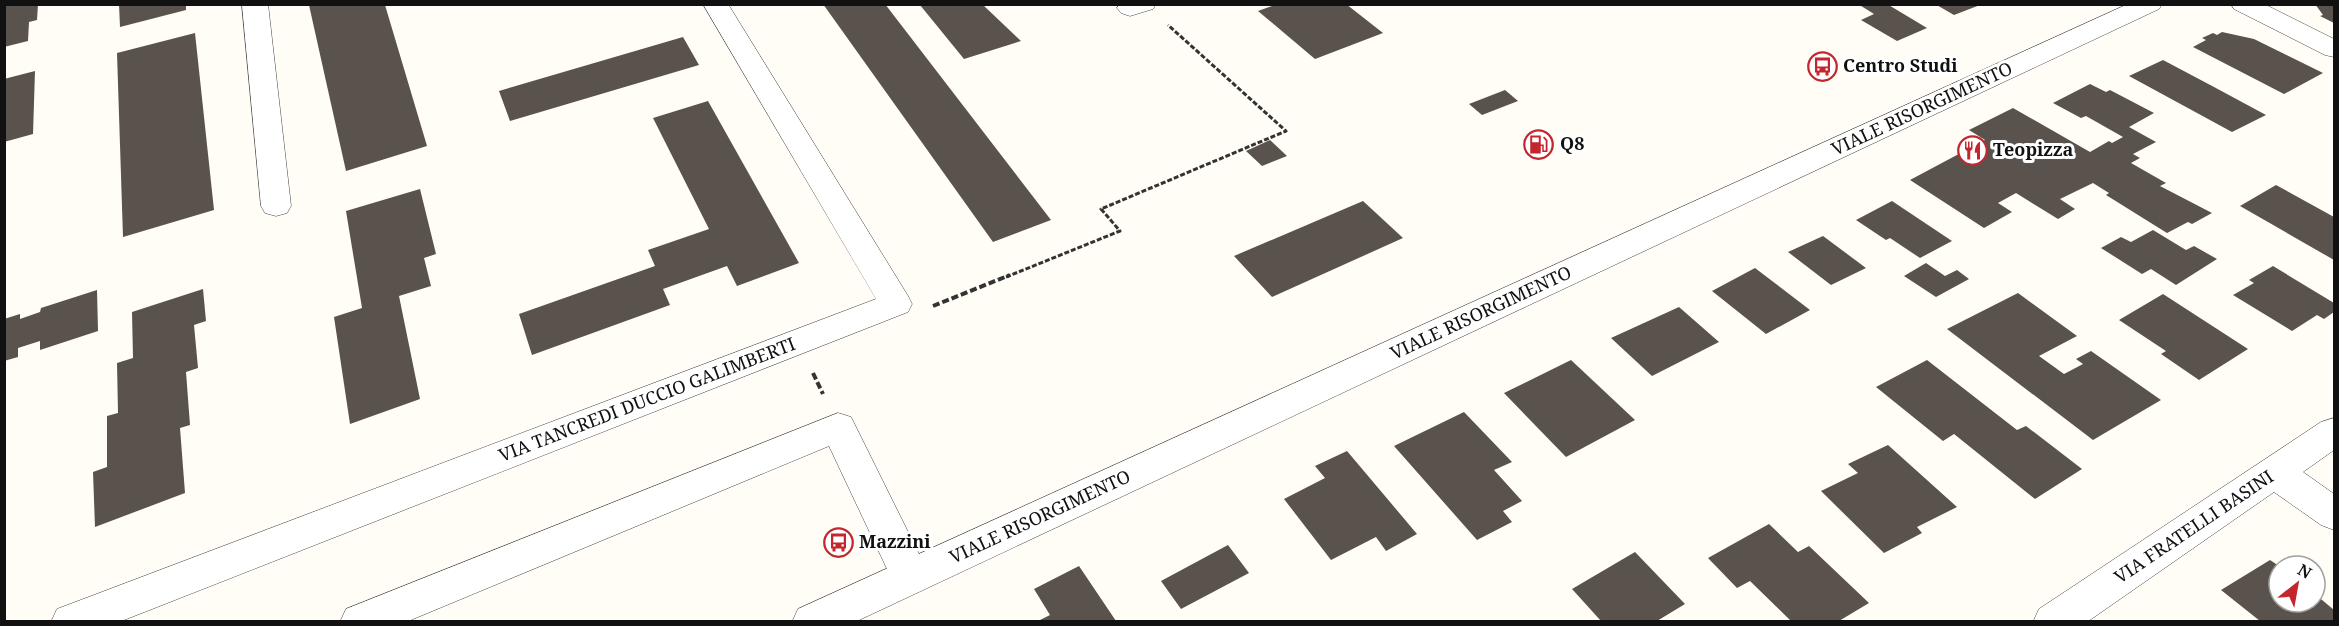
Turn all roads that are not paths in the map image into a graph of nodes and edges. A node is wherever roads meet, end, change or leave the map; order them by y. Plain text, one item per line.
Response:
1 (255, 4) edge
2 (715, 4) edge
3 (2150, 4) edge
4 (2243, 4) edge
5 (2334, 49) edge
6 (276, 206) dead end
7 (2334, 432) edge
8 (2275, 473) junction
9 (2334, 514) edge
10 (910, 576) junction
11 (71, 621) edge
12 (360, 621) edge
13 (812, 621) edge
14 (2053, 621) edge

1 - 6 street
2 - 11 street, VIA TANCREDI DUCCIO GALIMBERTI
3 - 10 street, VIALE RISORGIMENTO
4 - 5 street
7 - 8 street, VIA FRATELLI BASINI
8 - 9 street
8 - 14 street, VIA FRATELLI BASINI
10 - 12 street
10 - 13 street, VIALE RISORGIMENTO

